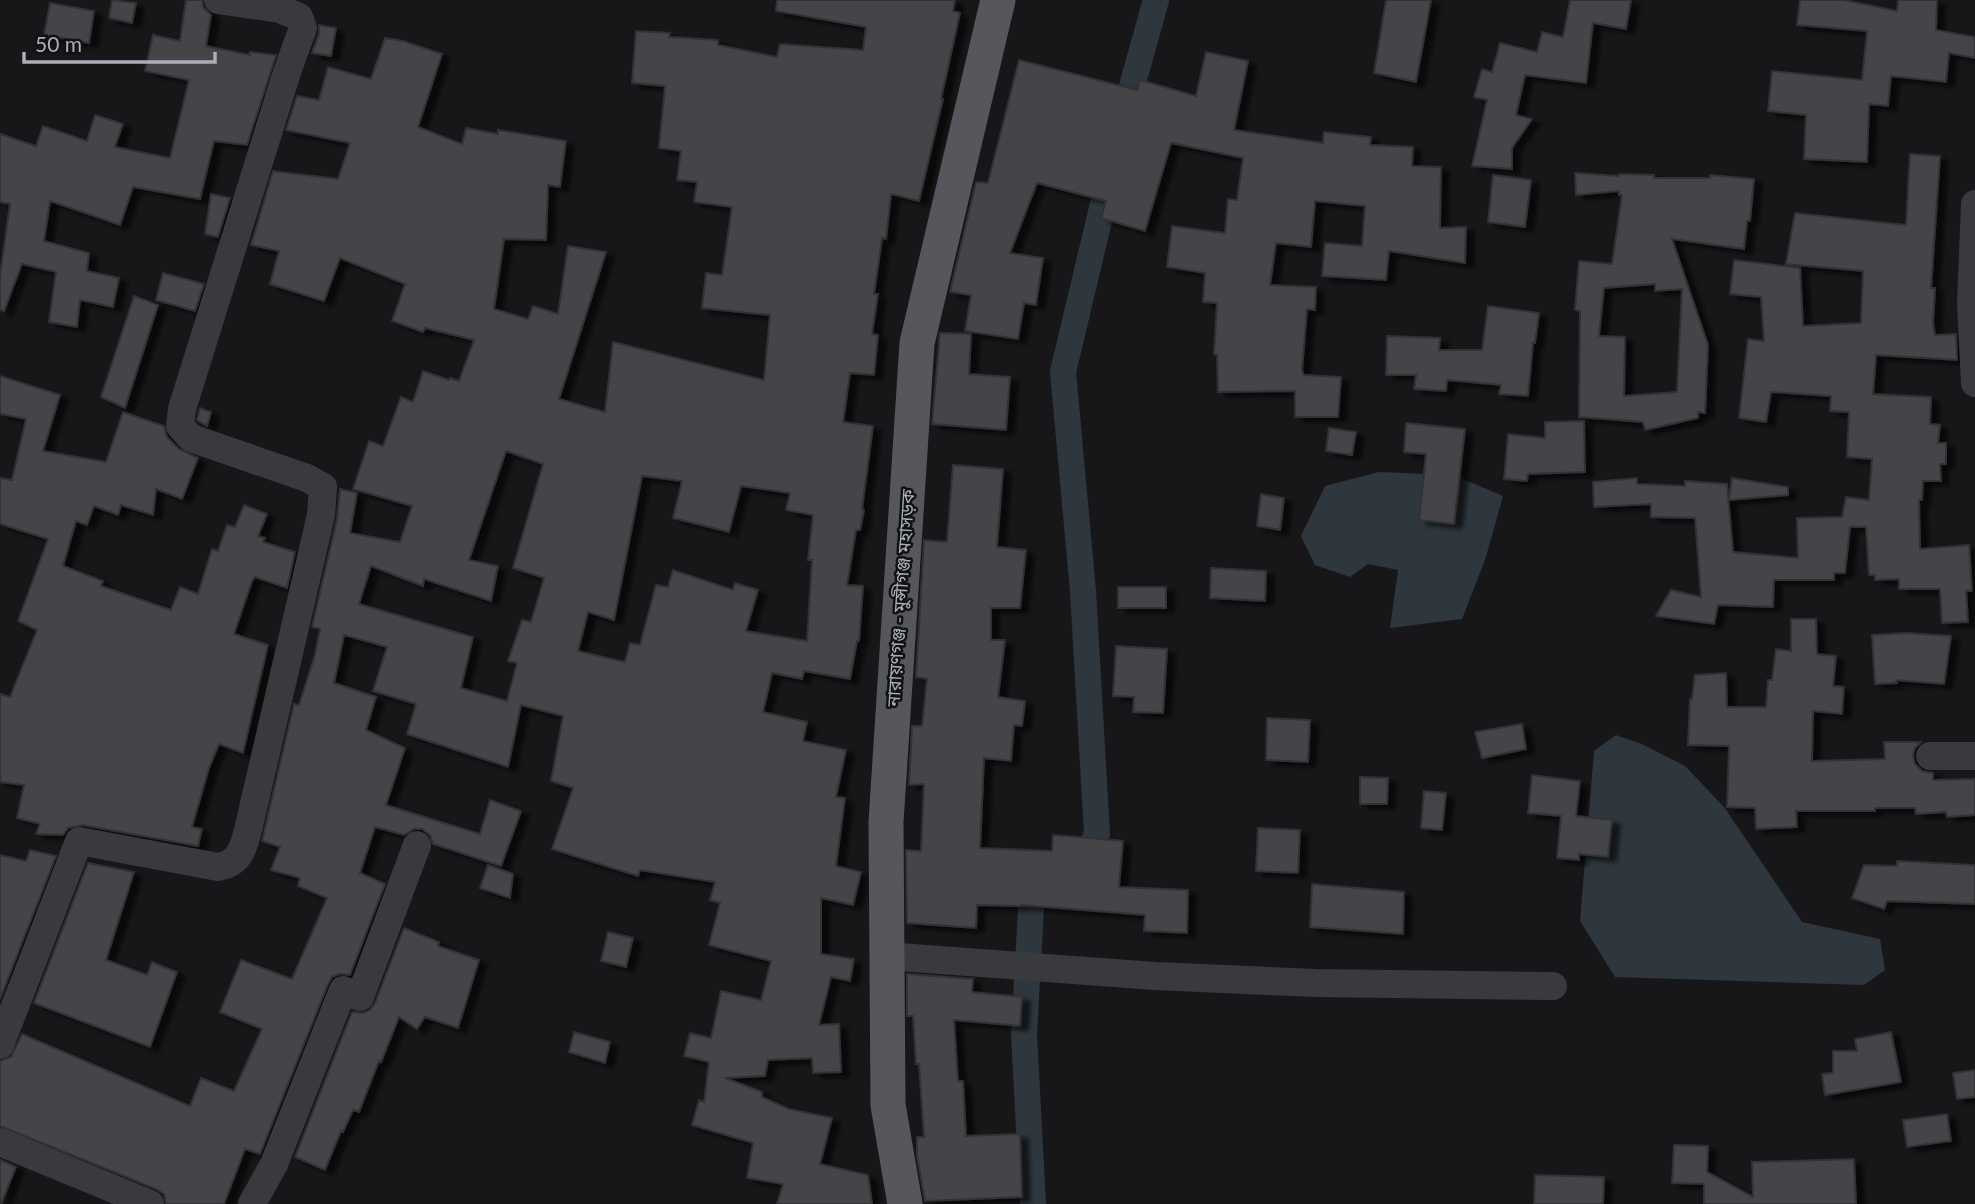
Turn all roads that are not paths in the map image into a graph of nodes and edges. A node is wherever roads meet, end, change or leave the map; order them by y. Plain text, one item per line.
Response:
1 (218, 0) edge
2 (998, 0) edge
3 (1975, 204) edge
4 (1975, 383) edge
5 (1930, 755) dead end
6 (1975, 756) edge
7 (417, 845) dead end
8 (886, 956) junction
9 (1553, 986) dead end
10 (0, 1045) edge
11 (0, 1142) edge
12 (150, 1204) edge
13 (252, 1204) edge
14 (905, 1204) edge

1 - 10 street
2 - 8 main road, নারায়ণগঞ্জ - মুন্সীগঞ্জ মহাসড়ক
3 - 4 street
5 - 6 street
7 - 13 street
8 - 9 street
8 - 14 main road, নারায়ণগঞ্জ - মুন্সীগঞ্জ মহাসড়ক
11 - 12 street

